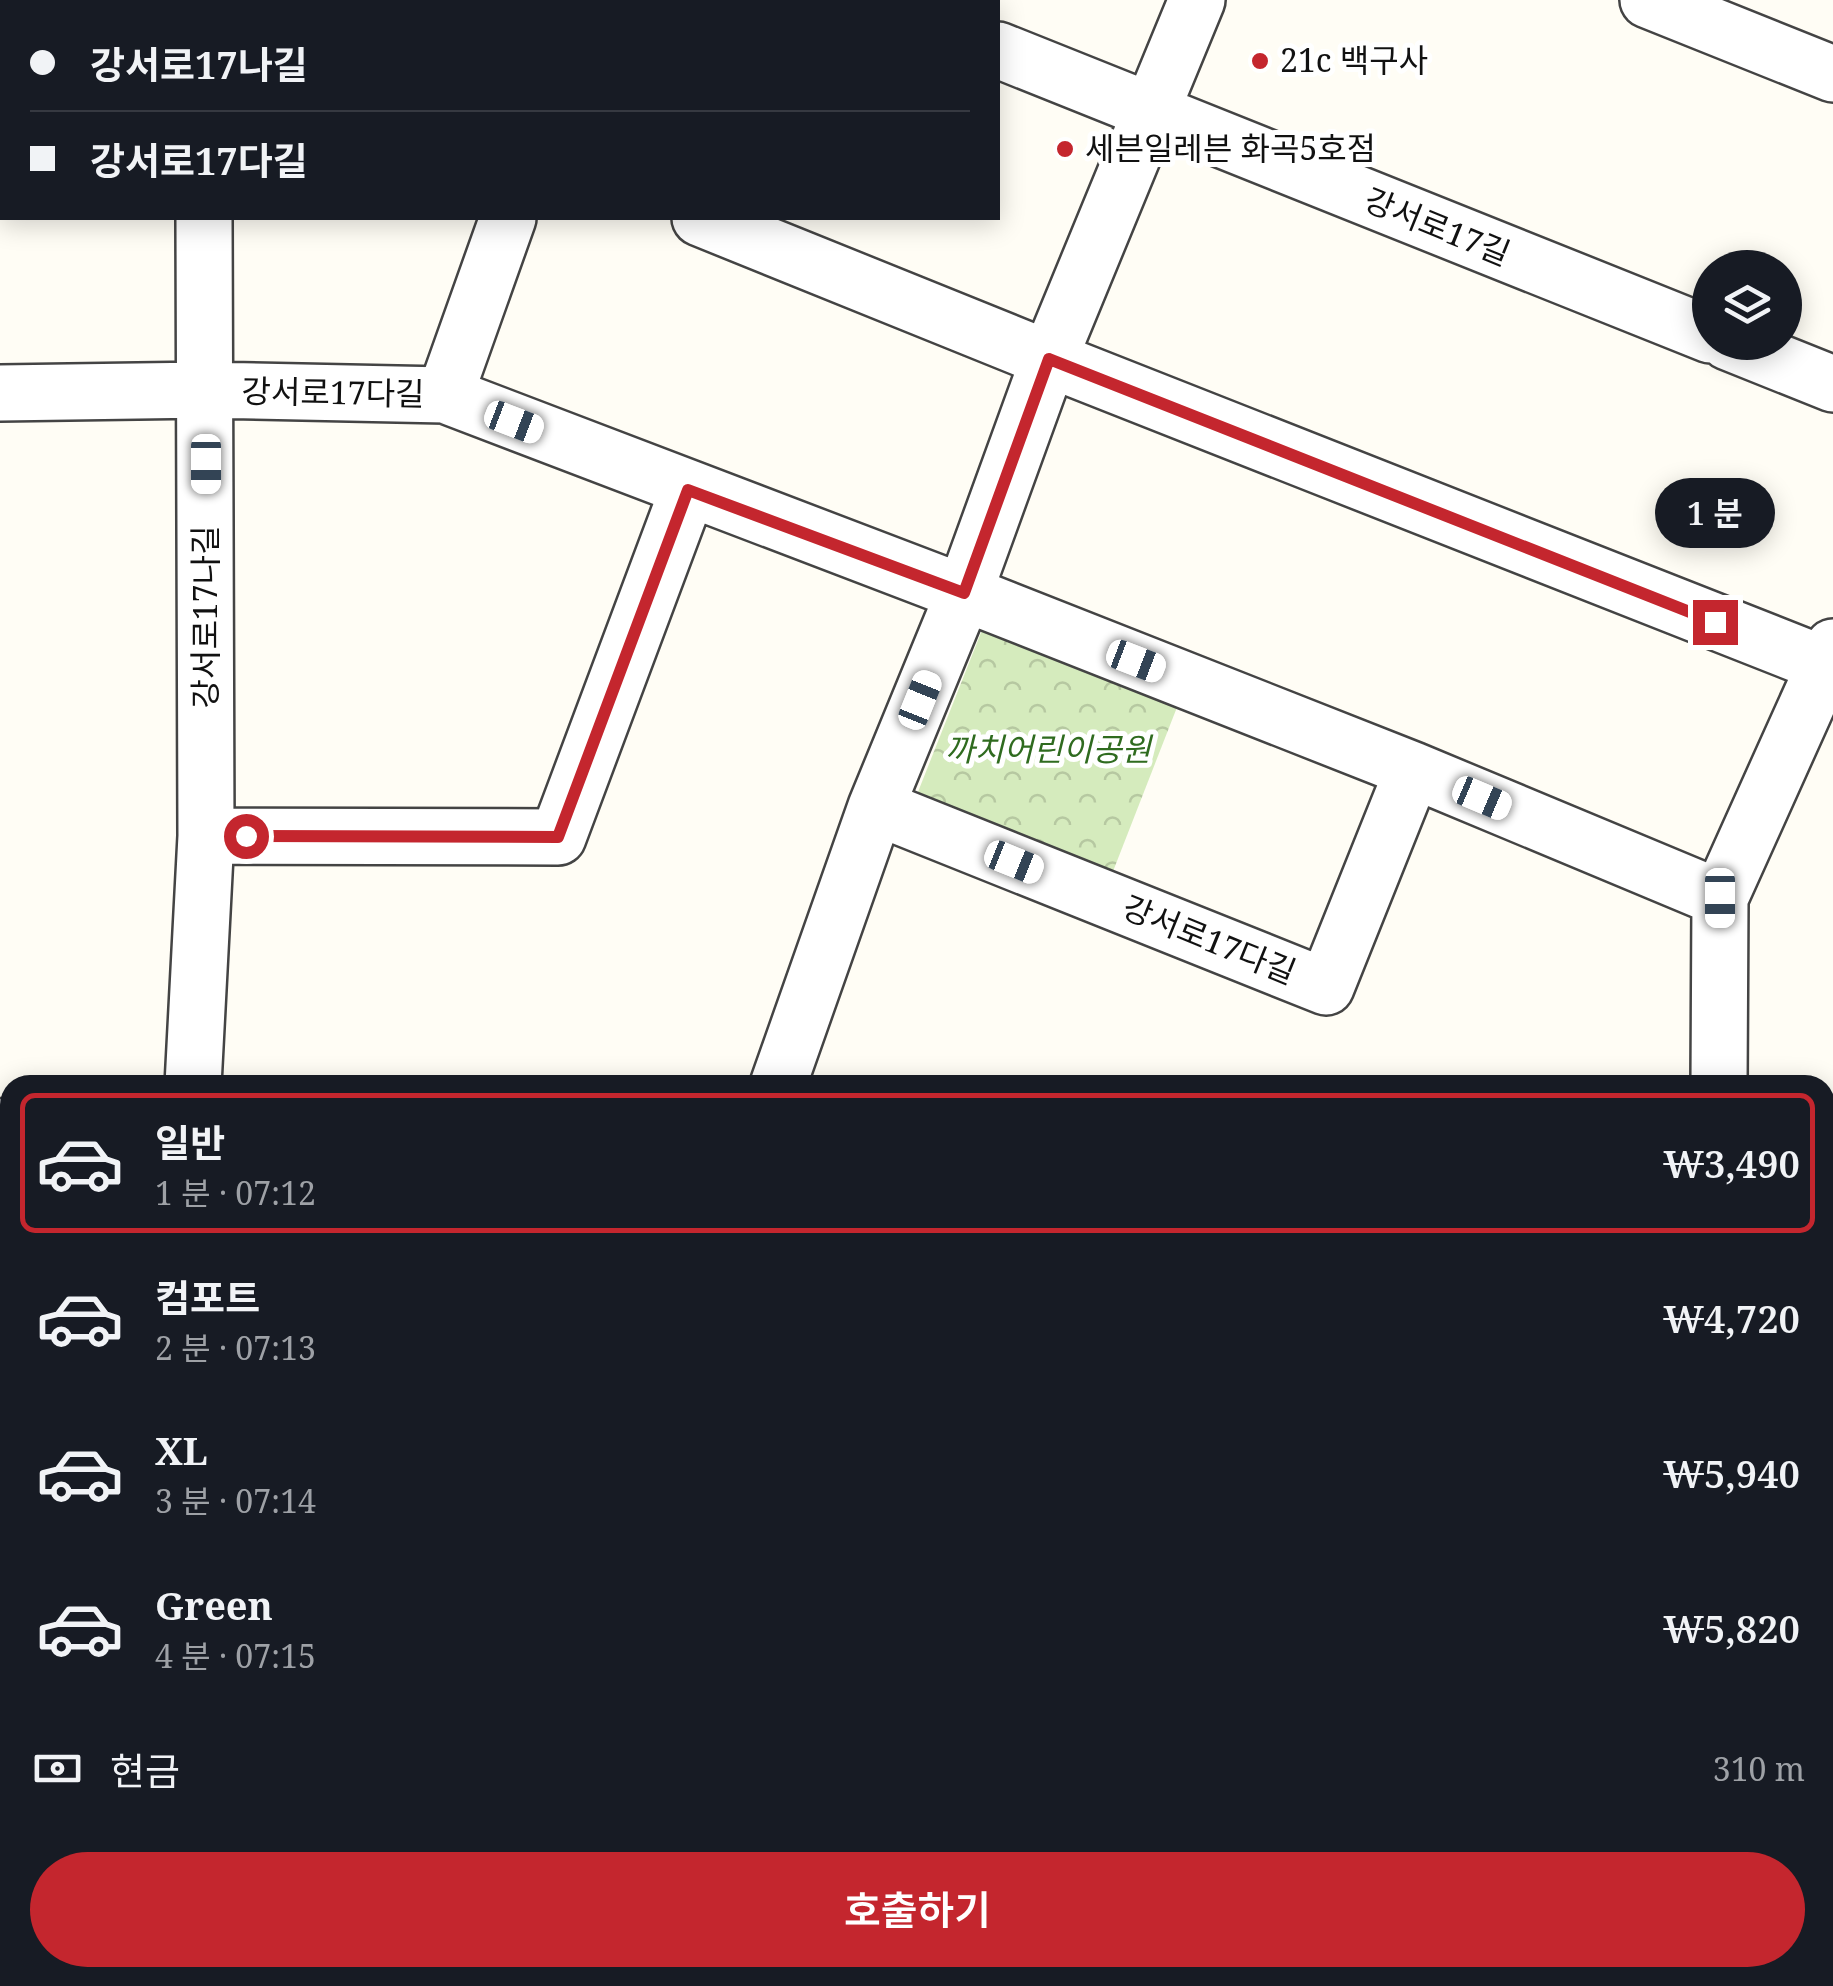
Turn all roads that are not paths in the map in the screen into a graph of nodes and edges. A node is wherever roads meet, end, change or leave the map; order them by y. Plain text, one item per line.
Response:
1 (1197, 0) edge
2 (1648, 0) edge
3 (1737, 16) edge
4 (1000, 51) edge
5 (1833, 74) edge
6 (1150, 112) junction
7 (204, 220) edge
8 (507, 220) edge
9 (705, 220) edge
10 (1692, 328) edge
11 (1049, 359) junction
12 (1773, 360) edge
13 (1833, 384) edge
14 (206, 390) junction
15 (0, 393) edge
16 (444, 395) junction
17 (688, 490) junction
18 (964, 593) junction
19 (1831, 660) edge
20 (1413, 770) junction
21 (876, 808) junction
22 (206, 836) junction
23 (1720, 898) junction
24 (193, 1075) edge
25 (782, 1075) edge
26 (1719, 1075) edge

1 - 6 street
2 - 3 street
3 - 5 street
4 - 6 street, 강서로17길
6 - 10 street, 강서로17길
6 - 11 street
7 - 14 street, 강서로17나길
8 - 16 street
9 - 11 street
11 - 18 street
11 - 19 street
12 - 13 street
14 - 15 street, 강서로17다길
14 - 16 street, 강서로17다길
14 - 22 street, 강서로17나길
16 - 17 street, 강서로17다길
17 - 18 street, 강서로17다길
17 - 22 street
18 - 20 street, 강서로17다길
18 - 21 street
19 - 23 street
20 - 21 street, 강서로17다길
20 - 23 street, 강서로17다길
21 - 25 street
22 - 24 street, 강서로17나길
23 - 26 street

